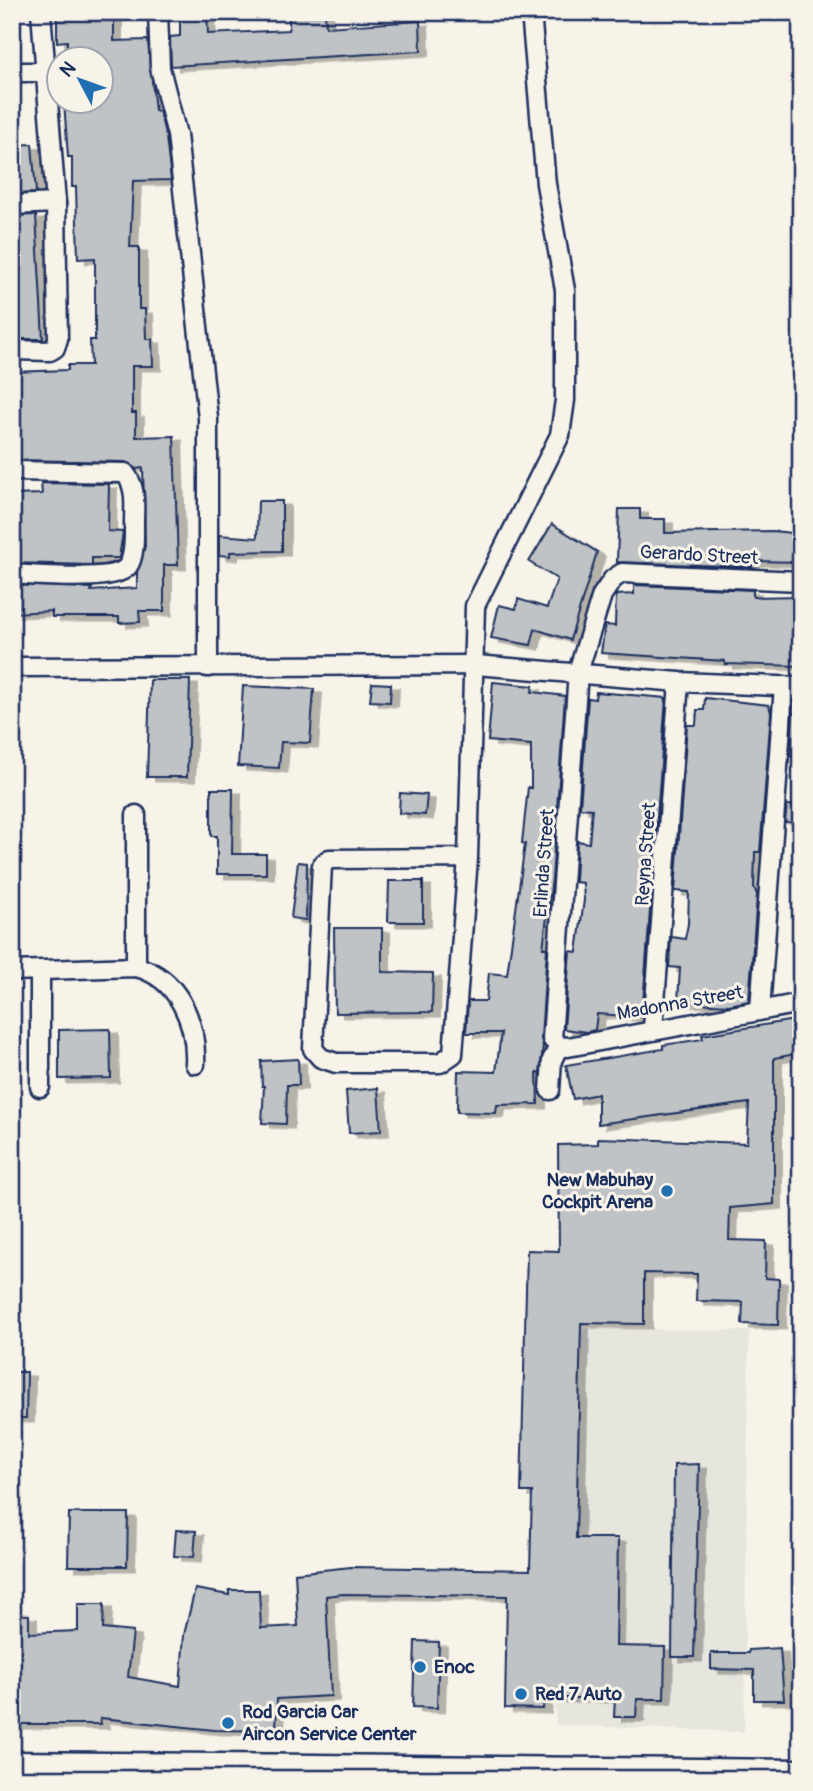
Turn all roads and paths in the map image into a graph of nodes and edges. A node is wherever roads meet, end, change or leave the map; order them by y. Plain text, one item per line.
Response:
1 (41, 12) edge
2 (158, 12) edge
3 (531, 12) edge
4 (12, 72) edge
5 (46, 72) joint
6 (49, 116) edge
7 (56, 203) junction
8 (12, 205) edge
9 (12, 350) edge
10 (12, 471) edge
11 (12, 574) edge
12 (801, 581) edge
13 (476, 665) junction
14 (12, 667) edge
15 (208, 667) junction
16 (578, 672) junction
17 (679, 682) junction
18 (793, 687) edge
19 (136, 815) dead end
20 (468, 858) junction
21 (136, 967) junction
22 (12, 971) edge
23 (40, 971) junction
24 (801, 1003) edge
25 (760, 1010) junction
26 (653, 1029) junction
27 (564, 1046) junction
28 (195, 1064) dead end
29 (40, 1087) dead end
30 (550, 1090) dead end
31 (12, 1767) edge
32 (268, 1773) edge
33 (801, 1775) edge

1 - 5 street
2 - 15 street
3 - 13 street
4 - 5 street
6 - 7 street
7 - 8 street
7 - 9 street
10 - 11 street
12 - 16 street, Gerardo Street
13 - 15 street
13 - 16 street
13 - 20 street
14 - 15 street
16 - 17 street
16 - 27 street, Erlinda Street
17 - 18 street
17 - 26 street, Reyna Street
18 - 25 street
19 - 21 street
20 - 20 street
21 - 23 street
21 - 28 street
22 - 23 street
23 - 29 street
24 - 25 street, Madonna Street
25 - 26 street, Madonna Street
26 - 27 street, Madonna Street
27 - 30 street
31 - 32 highway
32 - 33 highway

